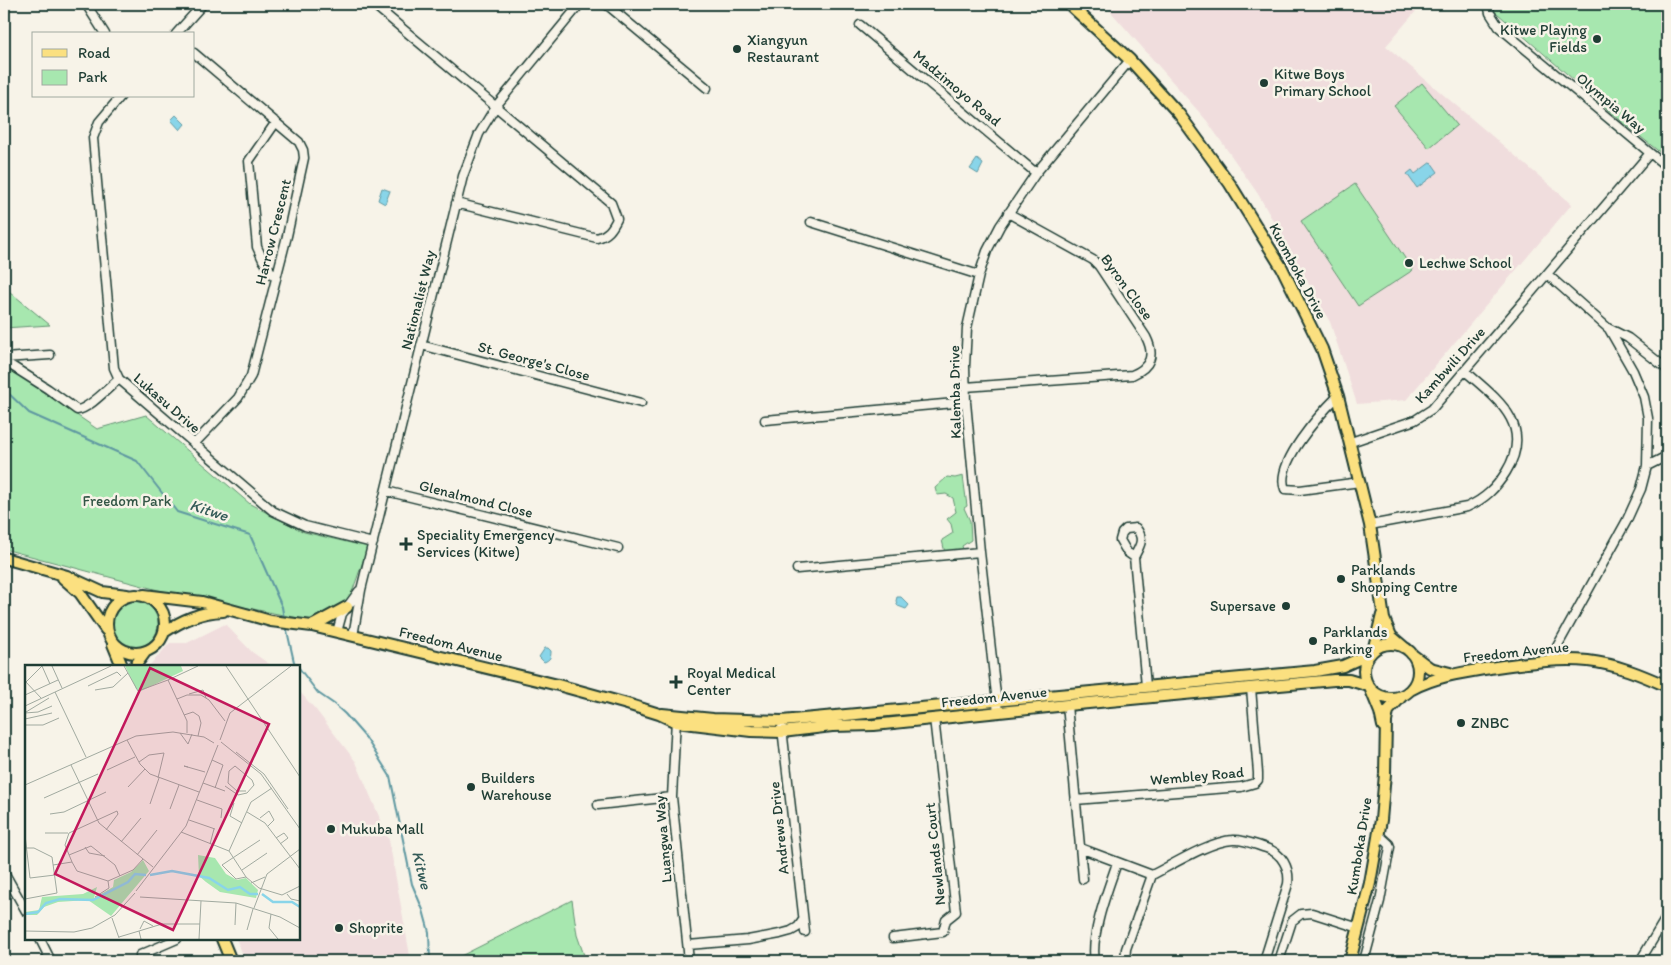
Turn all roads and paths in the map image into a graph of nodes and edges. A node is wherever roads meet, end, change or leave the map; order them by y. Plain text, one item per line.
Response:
1 (86, 4) edge
2 (203, 4) edge
3 (373, 4) edge
4 (580, 4) edge
5 (606, 4) edge
6 (1070, 4) edge
7 (1488, 4) edge
8 (860, 25) dead end
9 (104, 32) edge
10 (178, 32) edge
11 (195, 54) edge
12 (1130, 60) junction
13 (708, 88) dead end
14 (119, 98) edge
15 (496, 106) junction
16 (276, 122) junction
17 (1650, 153) junction
18 (1667, 167) edge
19 (1036, 173) junction
20 (456, 203) junction
21 (1008, 214) junction
22 (811, 222) dead end
23 (1547, 274) junction
24 (979, 275) junction
25 (276, 279) junction
26 (1609, 329) junction
27 (421, 345) junction
28 (50, 355) dead end
29 (4, 360) edge
30 (1667, 369) edge
31 (1465, 371) junction
32 (119, 379) junction
33 (965, 387) junction
34 (1338, 396) junction
35 (966, 402) junction
36 (641, 403) dead end
37 (765, 420) dead end
38 (1351, 442) junction
39 (194, 444) junction
40 (1667, 456) edge
41 (1647, 466) junction
42 (1360, 482) junction
43 (386, 491) junction
44 (1370, 525) junction
45 (373, 543) junction
46 (618, 548) dead end
47 (980, 552) junction
48 (1134, 557) dead end
49 (4, 558) edge
50 (797, 570) dead end
51 (59, 574) junction
52 (361, 590) junction
53 (128, 595) junction
54 (144, 595) junction
55 (347, 607) junction
56 (234, 610) junction
57 (1382, 612) junction
58 (312, 626) junction
59 (164, 632) junction
60 (337, 632) junction
61 (352, 636) junction
62 (110, 638) junction
63 (146, 651) junction
64 (1408, 651) junction
65 (1371, 653) junction
66 (1549, 661) junction
67 (122, 665) edge
68 (136, 665) edge
69 (1454, 674) junction
70 (1228, 679) junction
71 (1146, 686) junction
72 (1667, 686) edge
73 (1251, 688) junction
74 (1370, 688) junction
75 (1412, 689) junction
76 (1187, 694) junction
77 (1400, 697) junction
78 (997, 701) junction
79 (1066, 705) junction
80 (998, 712) junction
81 (676, 718) junction
82 (934, 718) junction
83 (782, 721) junction
84 (782, 732) junction
85 (1385, 734) junction
86 (672, 797) junction
87 (1075, 800) junction
88 (598, 805) dead end
89 (1378, 834) junction
90 (1080, 848) junction
91 (1117, 863) junction
92 (4, 872) edge
93 (1152, 875) junction
94 (1083, 879) dead end
95 (1367, 898) junction
96 (1380, 901) junction
97 (25, 909) edge
98 (1667, 916) edge
99 (803, 920) junction
100 (1359, 928) junction
101 (805, 932) dead end
102 (893, 938) dead end
103 (40, 940) edge
104 (175, 940) edge
105 (222, 940) edge
106 (688, 945) junction
107 (140, 954) dead end
108 (51, 961) edge
109 (232, 961) edge
110 (689, 961) edge
111 (1095, 961) edge
112 (1125, 961) edge
113 (1264, 961) edge
114 (1280, 961) edge
115 (1350, 961) edge
116 (1364, 961) edge
117 (1640, 961) edge

1 - 9 street
2 - 10 street
3 - 15 street
4 - 15 street, Nationalist Way
5 - 13 street
6 - 12 main road, Kuomboka Drive
7 - 17 street, Olympia Way
8 - 19 street, Madzimoyo Road
11 - 16 street, Harrow Crescent
12 - 19 street, Kalemba Drive
12 - 34 main road, Kuomboka Drive
14 - 32 street, Lukasu Drive
15 - 20 street, Nationalist Way
15 - 20 street
16 - 25 street
16 - 25 street, Harrow Crescent
17 - 18 street
17 - 23 street, Olympia Way
19 - 21 street, Kalemba Drive
20 - 27 street, Nationalist Way
21 - 24 street, Kalemba Drive
21 - 33 street, Byron Close
22 - 24 street
23 - 26 street
23 - 31 street, Kambwili Drive
24 - 33 street, Kalemba Drive
25 - 39 street, Harrow Crescent
26 - 30 street
26 - 41 street
27 - 36 street, St. George's Close
27 - 43 street, Nationalist Way
28 - 29 street
29 - 32 street
31 - 38 street, Kambwili Drive
31 - 44 street
32 - 39 street, Lukasu Drive
33 - 35 street, Kalemba Drive
34 - 38 main road, Kuomboka Drive
34 - 42 street
35 - 37 street
35 - 47 street, Kalemba Drive
38 - 42 main road, Kuomboka Drive
39 - 45 street, Lukasu Drive
40 - 41 street
41 - 66 street
42 - 44 main road, Kuomboka Drive
43 - 45 street, Nationalist Way
43 - 46 street, Glenalmond Close
44 - 57 main road, Kuomboka Drive
45 - 52 street, Nationalist Way
47 - 50 street
47 - 78 street, Kalemba Drive
48 - 71 street
49 - 51 main road
51 - 53 main road
51 - 62 main road
52 - 55 street
52 - 61 street, Nationalist Way
53 - 54 main road
53 - 62 main road
54 - 56 main road, Freedom Avenue
54 - 59 main road
55 - 58 main road
55 - 60 street
56 - 58 main road, Freedom Avenue
56 - 59 main road, Freedom Avenue
57 - 64 main road, Freedom Avenue
57 - 65 main road
58 - 60 main road, Freedom Avenue
59 - 63 main road
60 - 61 main road, Freedom Avenue
61 - 81 main road, Freedom Avenue
62 - 63 main road
62 - 67 main road
63 - 68 main road
64 - 65 main road
64 - 69 main road, Freedom Avenue
64 - 75 main road
65 - 70 main road, Freedom Avenue
65 - 74 main road
66 - 69 main road, Freedom Avenue
66 - 72 main road, Freedom Avenue
69 - 75 main road, Freedom Avenue
70 - 71 main road, Freedom Avenue
70 - 76 main road
71 - 78 main road, Freedom Avenue
73 - 74 main road, Freedom Avenue
73 - 76 main road, Freedom Avenue
73 - 87 street, Wembley Road
74 - 77 main road
74 - 85 main road, Kumboka Drive
75 - 77 main road
76 - 79 main road, Freedom Avenue
77 - 85 main road, Kumboka Drive
78 - 80 street, Kalemba Drive
78 - 83 main road, Freedom Avenue
79 - 80 main road, Freedom Avenue
79 - 87 street
80 - 82 main road, Freedom Avenue
81 - 83 main road, Freedom Avenue
81 - 84 main road, Freedom Avenue
81 - 86 street, Luangwa Way
82 - 84 main road, Freedom Avenue
82 - 102 street, Newlands Court
83 - 84 street, Andrews Drive
84 - 99 street, Andrews Drive
85 - 89 main road, Kumboka Drive
86 - 88 street
86 - 106 street, Luangwa Way
87 - 90 street
89 - 95 main road, Kumboka Drive
89 - 96 street
90 - 91 street
90 - 94 street
91 - 93 street
91 - 111 street
92 - 97 street
93 - 112 street
93 - 113 street
95 - 96 street
95 - 100 main road, Kumboka Drive
96 - 116 street
98 - 117 street
99 - 101 street, Andrews Drive
99 - 106 street
100 - 114 street
100 - 115 main road, Kumboka Drive
103 - 108 street
104 - 107 street
105 - 109 main road
106 - 110 street, Luangwa Way

